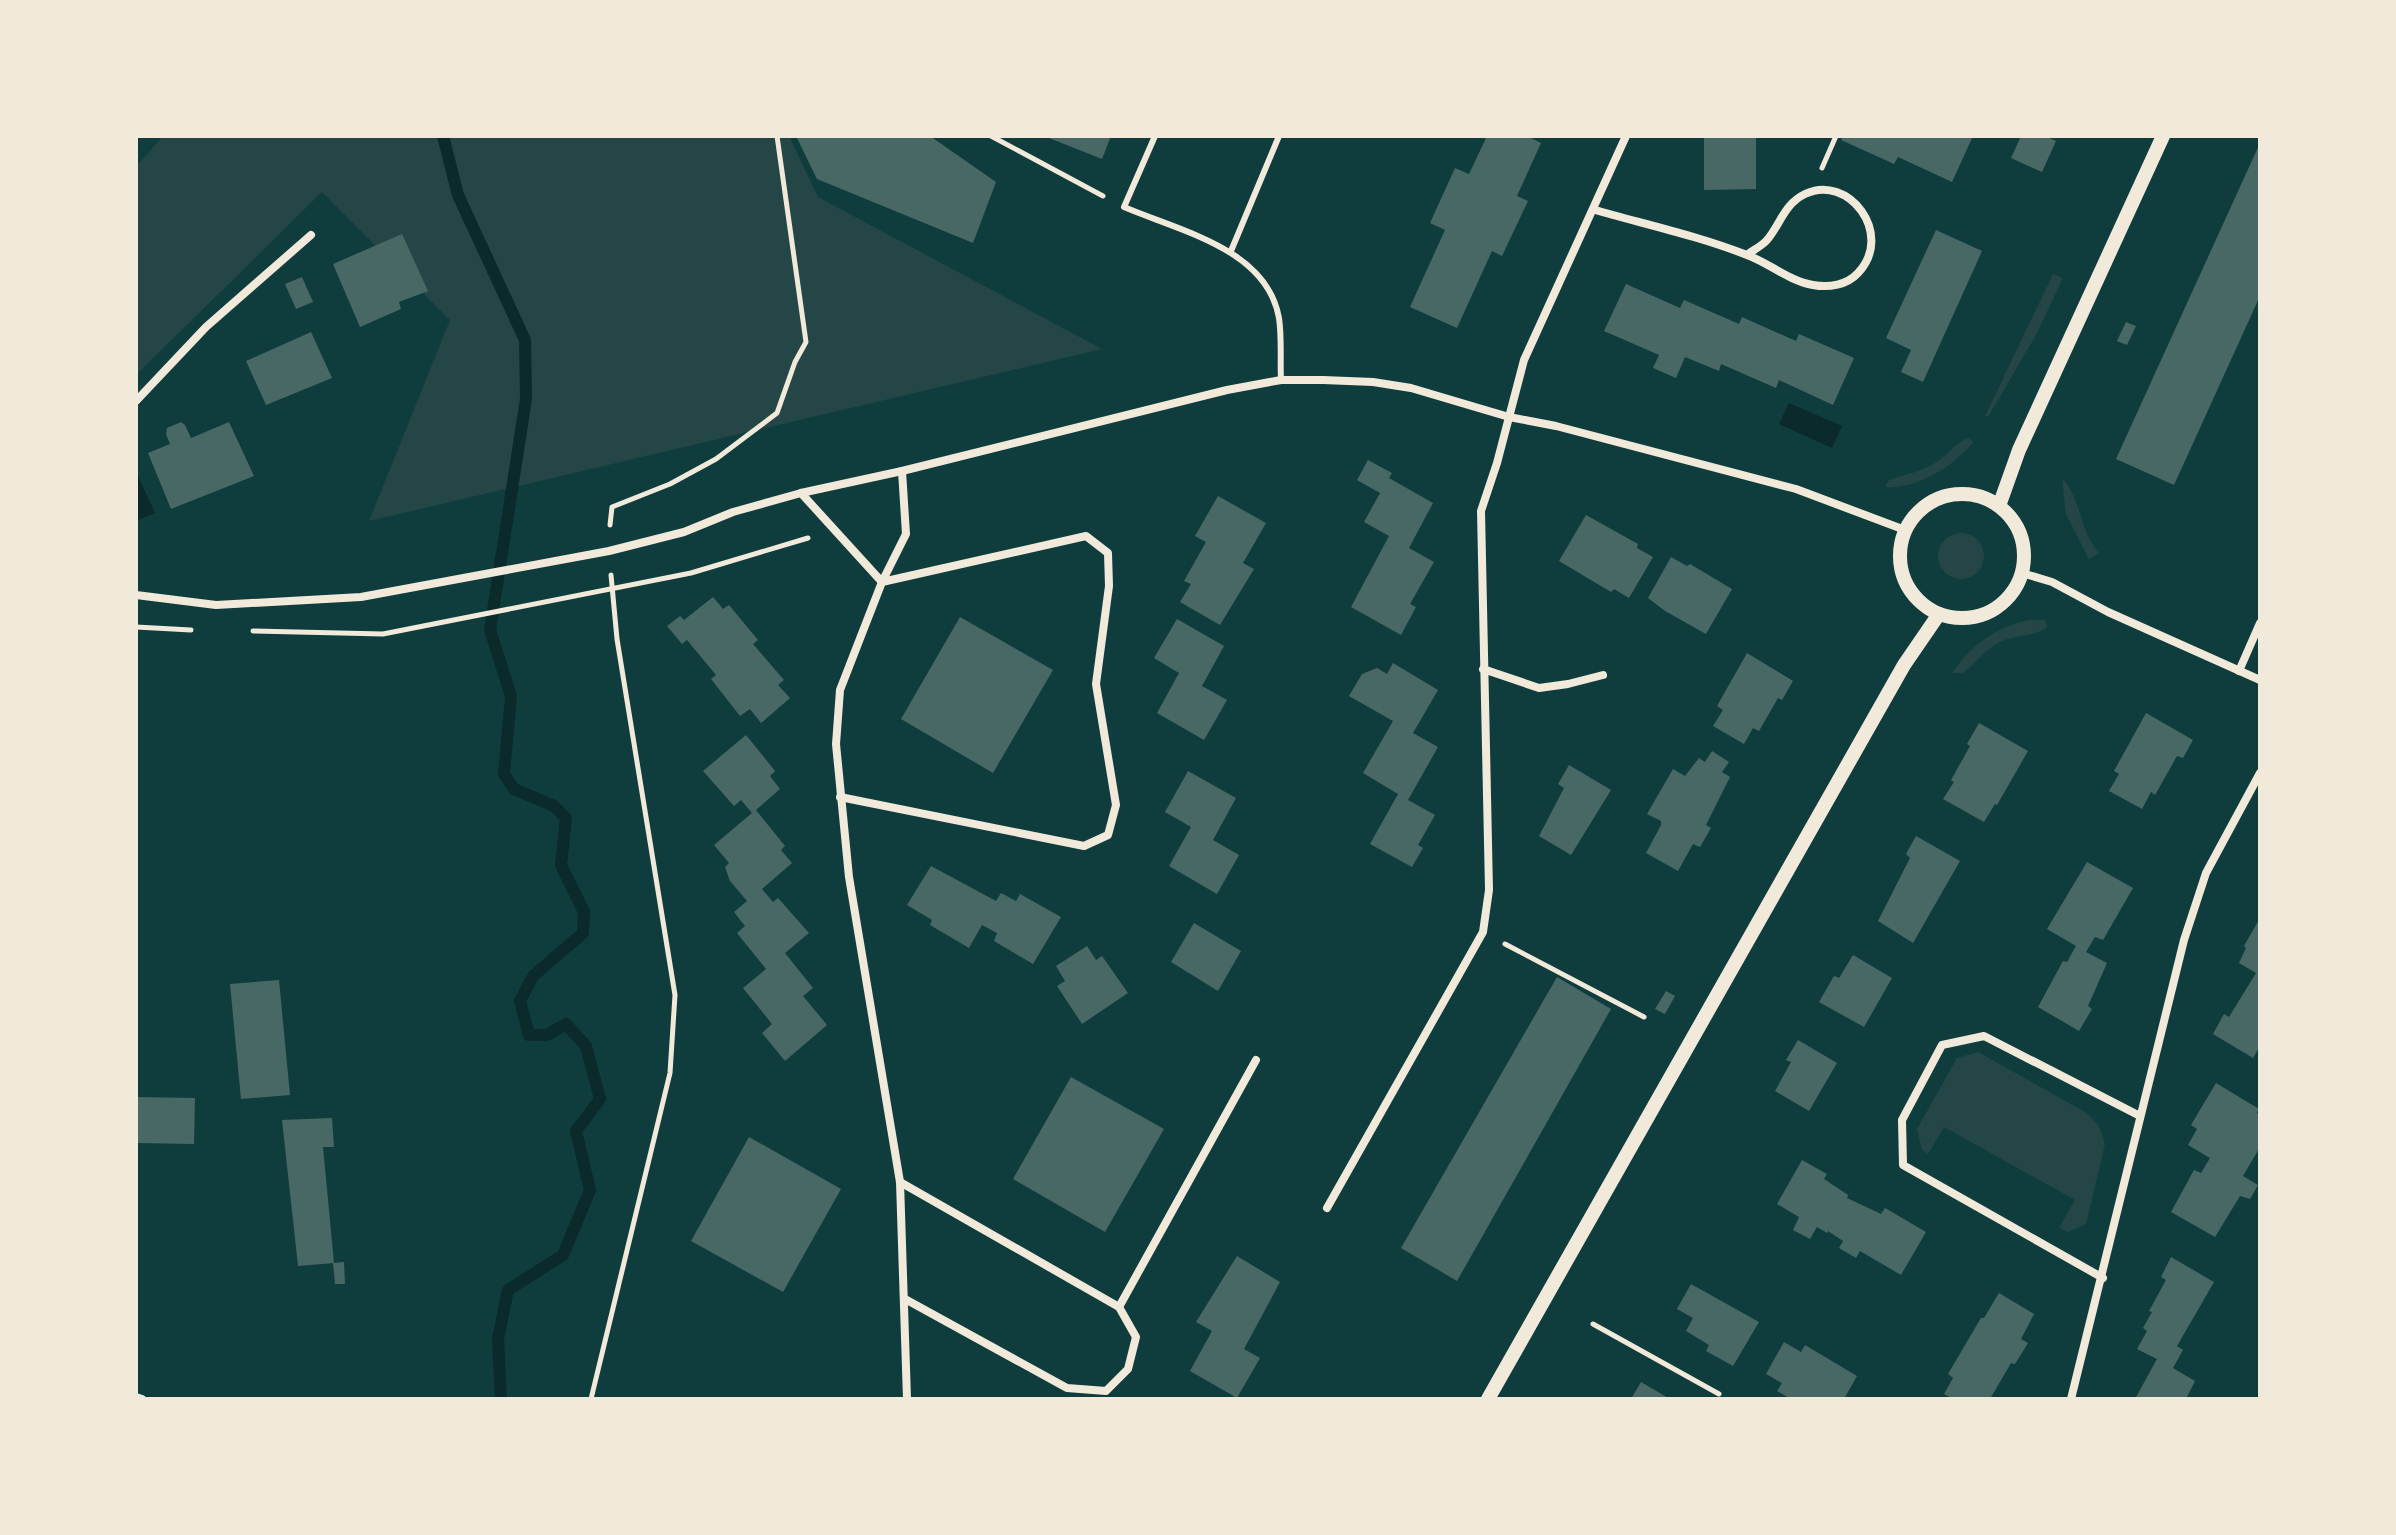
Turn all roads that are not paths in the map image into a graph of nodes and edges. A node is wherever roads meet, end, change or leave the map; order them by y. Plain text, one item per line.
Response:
1 (1155, 136) edge
2 (1279, 136) edge
3 (1626, 136) edge
4 (2163, 136) edge
5 (1595, 210) junction
6 (311, 235) dead end
7 (1231, 251) junction
8 (1747, 255) junction
9 (1281, 380) junction
10 (136, 401) edge
11 (1509, 417) junction
12 (902, 471) junction
13 (801, 493) junction
14 (1999, 506) junction
15 (1905, 530) junction
16 (2022, 573) junction
17 (882, 582) junction
18 (136, 595) edge
19 (1939, 614) junction
20 (2260, 623) edge
21 (1483, 669) junction
22 (2239, 671) junction
23 (1603, 675) dead end
24 (2260, 680) edge
25 (2260, 773) edge
26 (840, 797) junction
27 (1256, 1060) dead end
28 (2140, 1116) junction
29 (900, 1182) junction
30 (1327, 1208) dead end
31 (2103, 1278) junction
32 (905, 1299) junction
33 (1119, 1307) junction
34 (136, 1397) edge
35 (142, 1399) edge
36 (907, 1399) edge
37 (1488, 1399) edge
38 (2071, 1399) edge

1 - 7 lane
2 - 7 lane
3 - 5 street
4 - 14 street
5 - 8 street
5 - 11 street
6 - 10 street
7 - 9 lane
8 - 8 street
9 - 11 street
9 - 12 street
11 - 15 street
11 - 21 street
12 - 13 street
12 - 17 street
13 - 17 street
13 - 18 street
14 - 15 street
14 - 16 street
15 - 19 street
16 - 19 street
16 - 22 street
17 - 26 street
17 - 26 street
19 - 37 street
20 - 22 street
21 - 23 street
21 - 30 street
22 - 24 street
25 - 28 street
26 - 29 street
27 - 33 street
28 - 31 street
28 - 31 street
29 - 32 street
29 - 33 street
31 - 38 street
32 - 33 street
32 - 36 street
34 - 35 street

